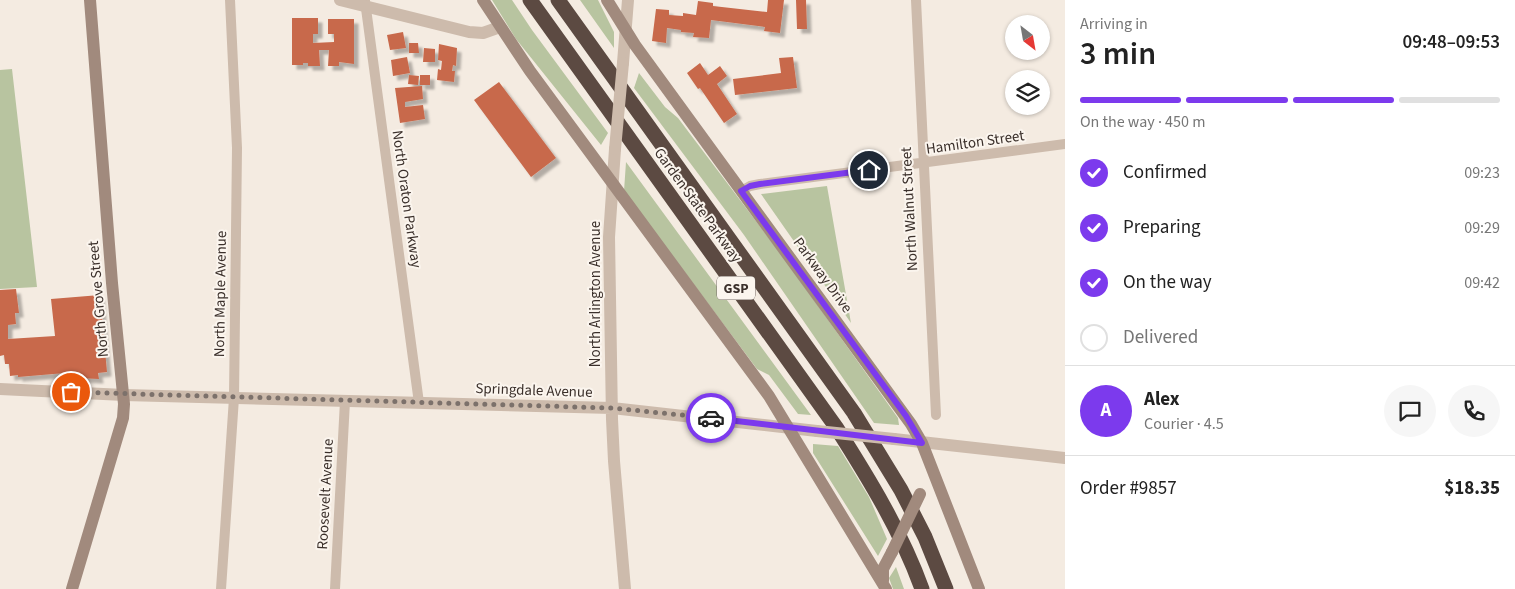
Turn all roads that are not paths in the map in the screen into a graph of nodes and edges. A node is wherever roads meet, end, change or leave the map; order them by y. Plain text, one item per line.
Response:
1 (90, 0) edge
2 (230, 0) edge
3 (340, 0) edge
4 (483, 0) edge
5 (530, 0) edge
6 (558, 0) edge
7 (607, 0) edge
8 (628, 0) edge
9 (916, 0) edge
10 (365, 3) edge
11 (500, 27) junction
12 (626, 30) junction
13 (1065, 144) edge
14 (923, 164) junction
15 (612, 183) junction
16 (741, 191) junction
17 (0, 389) edge
18 (124, 395) junction
19 (234, 398) junction
20 (345, 401) junction
21 (419, 403) junction
22 (612, 408) junction
23 (936, 415) dead end
24 (789, 427) junction
25 (922, 443) junction
26 (1065, 458) edge
27 (947, 509) junction
28 (885, 585) edge
29 (72, 589) edge
30 (221, 589) edge
31 (335, 589) edge
32 (625, 589) edge
33 (922, 589) edge
34 (946, 589) edge
35 (978, 589) edge

1 - 18 main road, North Grove Street
2 - 19 street, North Maple Avenue
3 - 10 street
4 - 11 main road
5 - 33 highway, Garden State Parkway / GSP
6 - 34 highway, Garden State Parkway / GSP
7 - 12 main road, Parkway Drive
8 - 12 street, North Arlington Avenue
9 - 14 street, North Walnut Street
10 - 11 street
10 - 21 street, North Oraton Parkway
11 - 15 main road
12 - 15 street, North Arlington Avenue, bridge
12 - 16 main road, Parkway Drive
13 - 14 street, Hamilton Street
14 - 16 street, Hamilton Street
14 - 23 street, North Walnut Street
15 - 22 street, North Arlington Avenue
15 - 24 main road
16 - 25 main road, Parkway Drive
17 - 18 street, Springdale Avenue
18 - 19 street, Springdale Avenue
18 - 29 main road, North Grove Street
19 - 20 street, Springdale Avenue
19 - 30 street, North Maple Avenue
20 - 21 street, Springdale Avenue
20 - 31 street, Roosevelt Avenue
21 - 22 street, Springdale Avenue
22 - 24 street, Springdale Avenue
22 - 32 street, North Arlington Avenue
24 - 25 street, Springdale Avenue, bridge
24 - 28 main road
25 - 26 street, Springdale Avenue
25 - 27 main road, Parkway Drive
27 - 28 main road, bridge
27 - 35 main road, Parkway Drive

